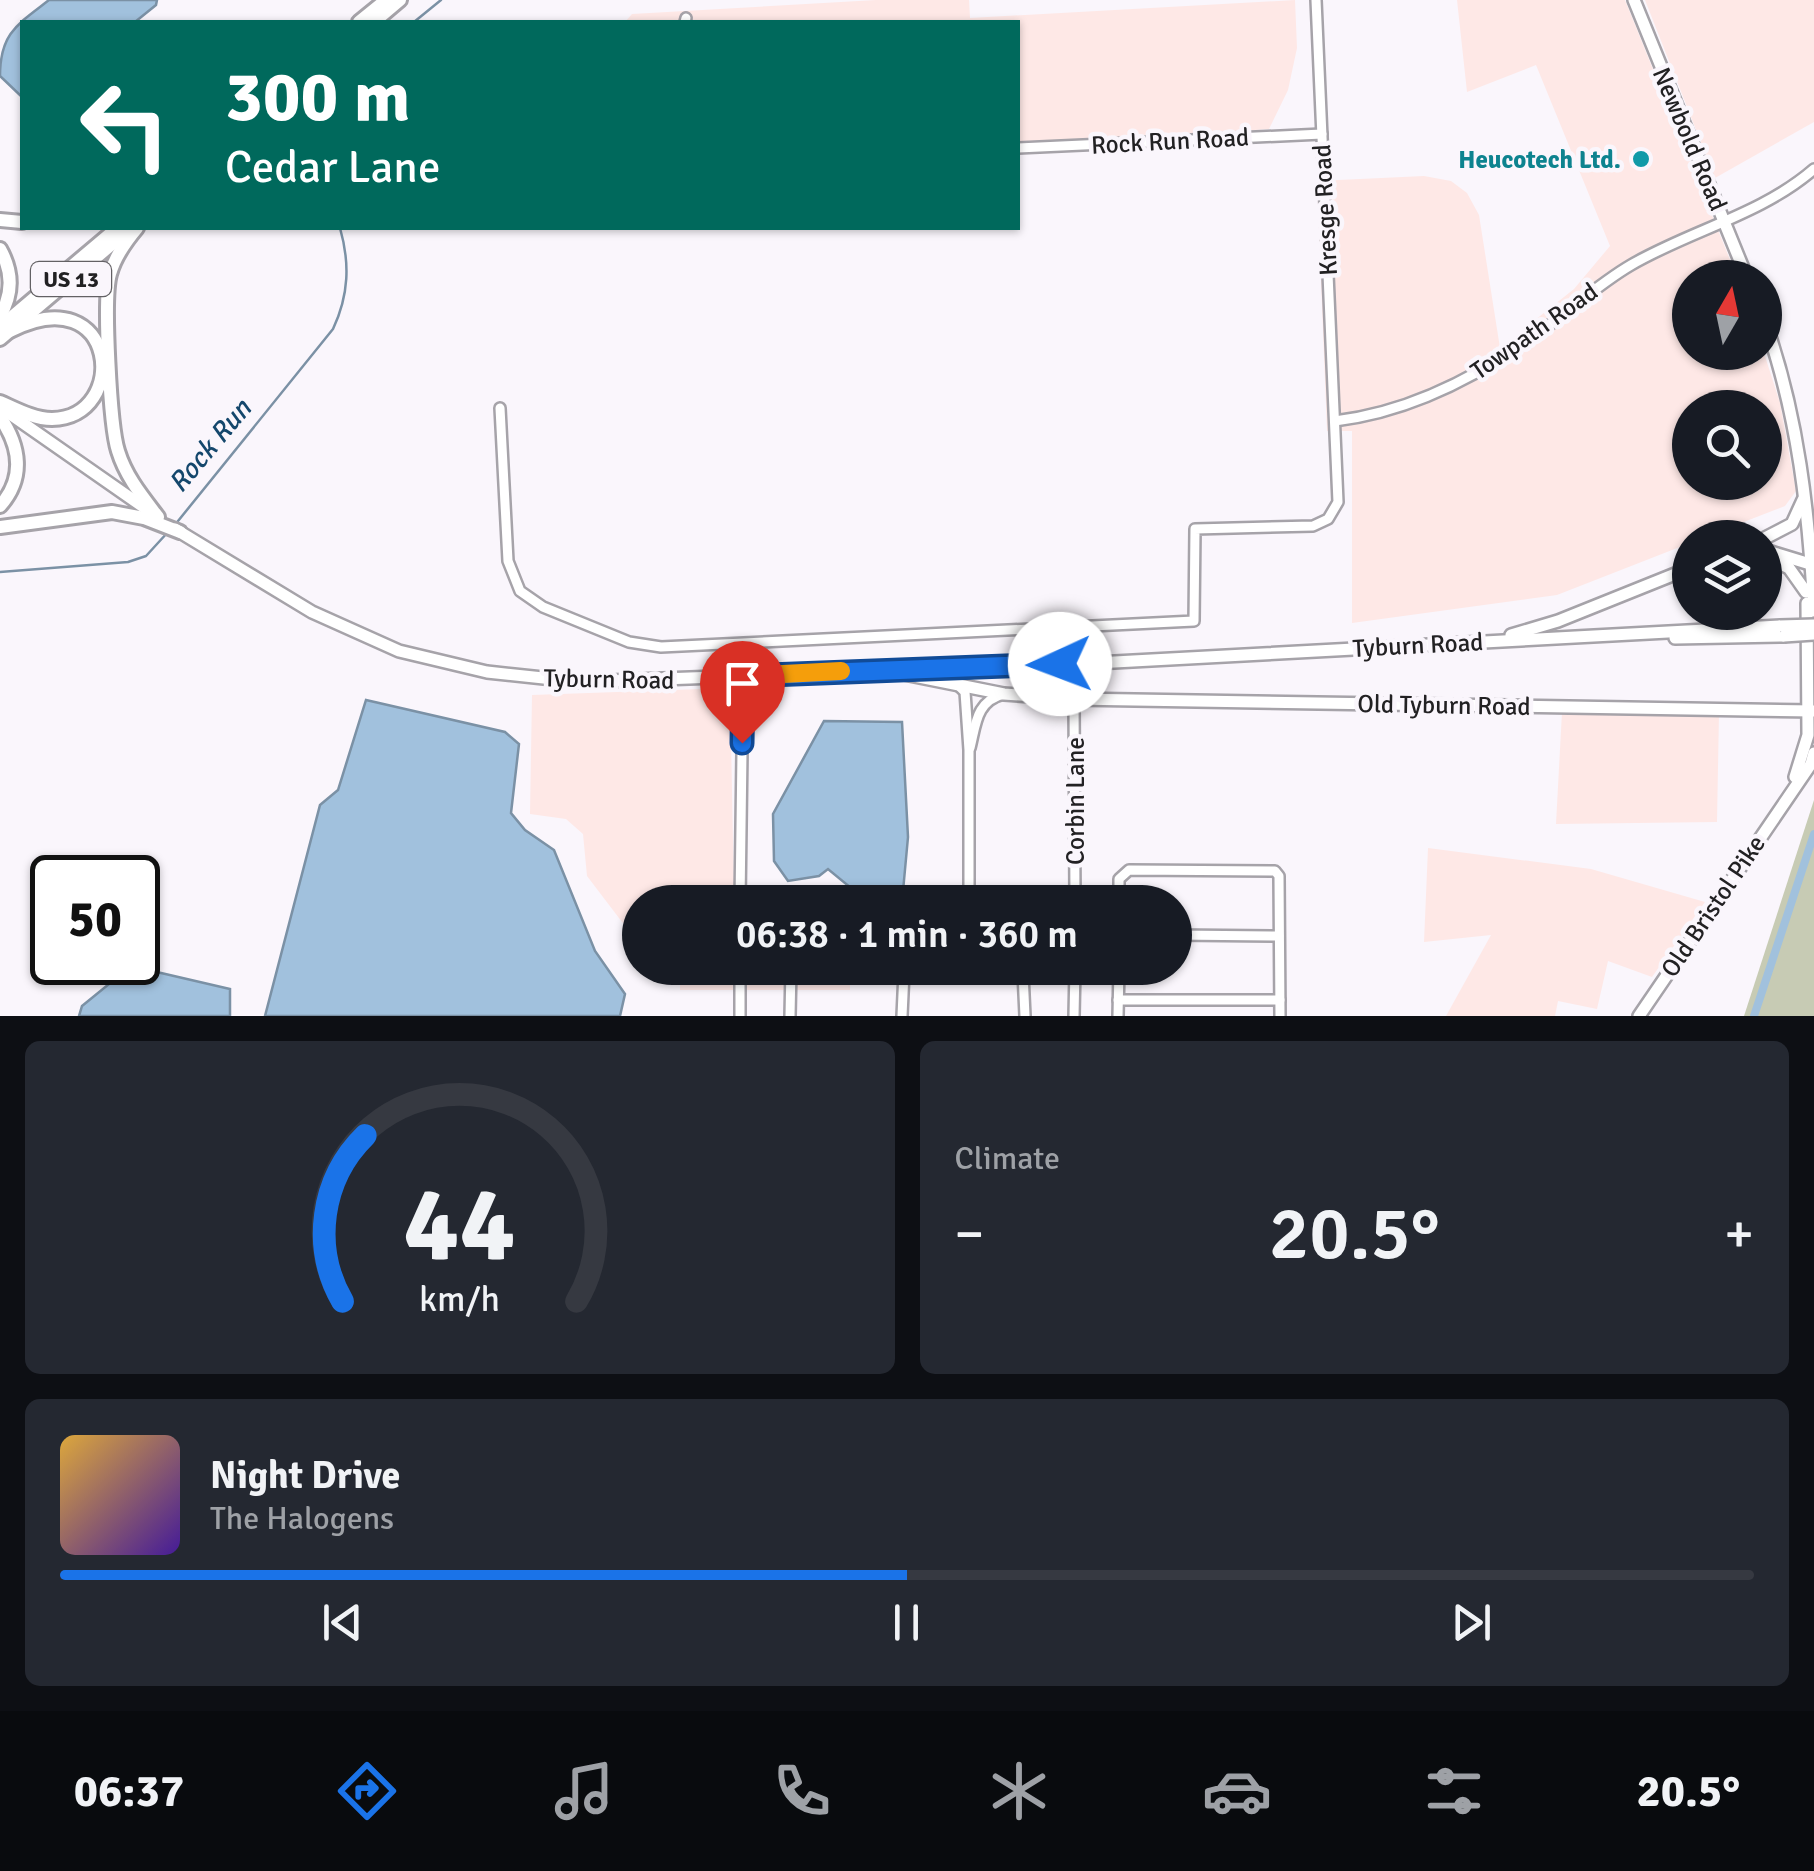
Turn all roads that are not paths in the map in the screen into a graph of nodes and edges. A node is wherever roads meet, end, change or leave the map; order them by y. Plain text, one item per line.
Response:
1 (386, 0) edge
2 (400, 0) edge
3 (1316, 0) edge
4 (1634, 0) edge
5 (361, 20) edge
6 (376, 20) edge
7 (1322, 134) junction
8 (1020, 148) edge
9 (1814, 169) edge
10 (1725, 222) junction
11 (115, 230) edge
12 (132, 230) edge
13 (134, 230) edge
14 (0, 249) edge
15 (1740, 260) edge
16 (0, 316) edge
17 (3, 332) edge
18 (1780, 370) edge
19 (0, 404) edge
20 (500, 408) dead end
21 (0, 418) edge
22 (1335, 420) junction
23 (1804, 491) junction
24 (0, 506) edge
25 (156, 520) junction
26 (0, 526) edge
27 (1782, 529) edge
28 (1807, 530) junction
29 (180, 532) joint
30 (1814, 546) edge
31 (1782, 557) edge
32 (1782, 564) edge
33 (1810, 564) junction
34 (1672, 575) edge
35 (1806, 592) junction
36 (1814, 611) edge
37 (1814, 625) edge
38 (1700, 630) edge
39 (1778, 630) edge
40 (1782, 631) junction
41 (1814, 634) edge
42 (1591, 637) junction
43 (1482, 641) junction
44 (880, 669) junction
45 (743, 676) junction
46 (956, 685) junction
47 (1004, 694) junction
48 (1074, 699) junction
49 (1811, 711) edge
50 (969, 750) junction
51 (1813, 759) edge
52 (1787, 796) junction
53 (740, 885) edge
54 (969, 885) edge
55 (1075, 885) edge
56 (1119, 885) edge
57 (1192, 935) edge
58 (1279, 936) junction
59 (740, 985) edge
60 (791, 985) edge
61 (902, 985) edge
62 (1024, 985) edge
63 (1074, 985) edge
64 (1118, 985) edge
65 (1118, 1000) junction
66 (1280, 1000) junction
67 (740, 1016) edge
68 (790, 1016) edge
69 (902, 1016) edge
70 (1025, 1016) edge
71 (1074, 1016) edge
72 (1118, 1016) edge
73 (1280, 1016) edge
74 (1640, 1016) edge

1 - 5 highway
2 - 6 highway
3 - 7 street, Kresge Road
4 - 10 main road, Newbold Road
7 - 8 street, Rock Run Road
7 - 22 street, Kresge Road
9 - 10 street, Towpath Road
10 - 15 main road, Newbold Road
10 - 22 street, Towpath Road
11 - 17 highway, US 13
12 - 17 highway, US 13
13 - 25 highway
14 - 16 highway
17 - 19 highway
18 - 23 main road
19 - 25 main road
20 - 22 street, Kresge Road
21 - 24 highway
23 - 27 main road
23 - 28 main road
25 - 26 highway
25 - 29 highway
28 - 30 main road
28 - 33 main road
29 - 45 main road, Tyburn Road
31 - 33 main road
32 - 35 main road
33 - 35 main road
33 - 36 main road
34 - 43 main road
35 - 49 main road
37 - 40 main road, Tyburn Road, bridge
38 - 42 main road, Tyburn Road
39 - 40 main road, Tyburn Road
40 - 41 main road, Tyburn Road, bridge
40 - 42 main road, Tyburn Road
42 - 43 main road, Tyburn Road
43 - 44 main road, Tyburn Road
44 - 45 main road, Tyburn Road
44 - 46 main road, Old Tyburn Road
45 - 53 street
46 - 47 main road, Old Tyburn Road
46 - 50 street
47 - 48 main road, Old Tyburn Road
47 - 50 street
48 - 49 main road, Old Tyburn Road
48 - 55 street, Corbin Lane
49 - 52 main road, Old Bristol Pike
50 - 54 street
51 - 52 main road, Old Bristol Pike
52 - 74 main road, Old Bristol Pike
56 - 58 street
57 - 58 street
58 - 66 street
59 - 67 street
60 - 68 street
61 - 69 street
62 - 70 street
63 - 71 street
64 - 65 street
65 - 66 street
65 - 72 street
66 - 73 street

